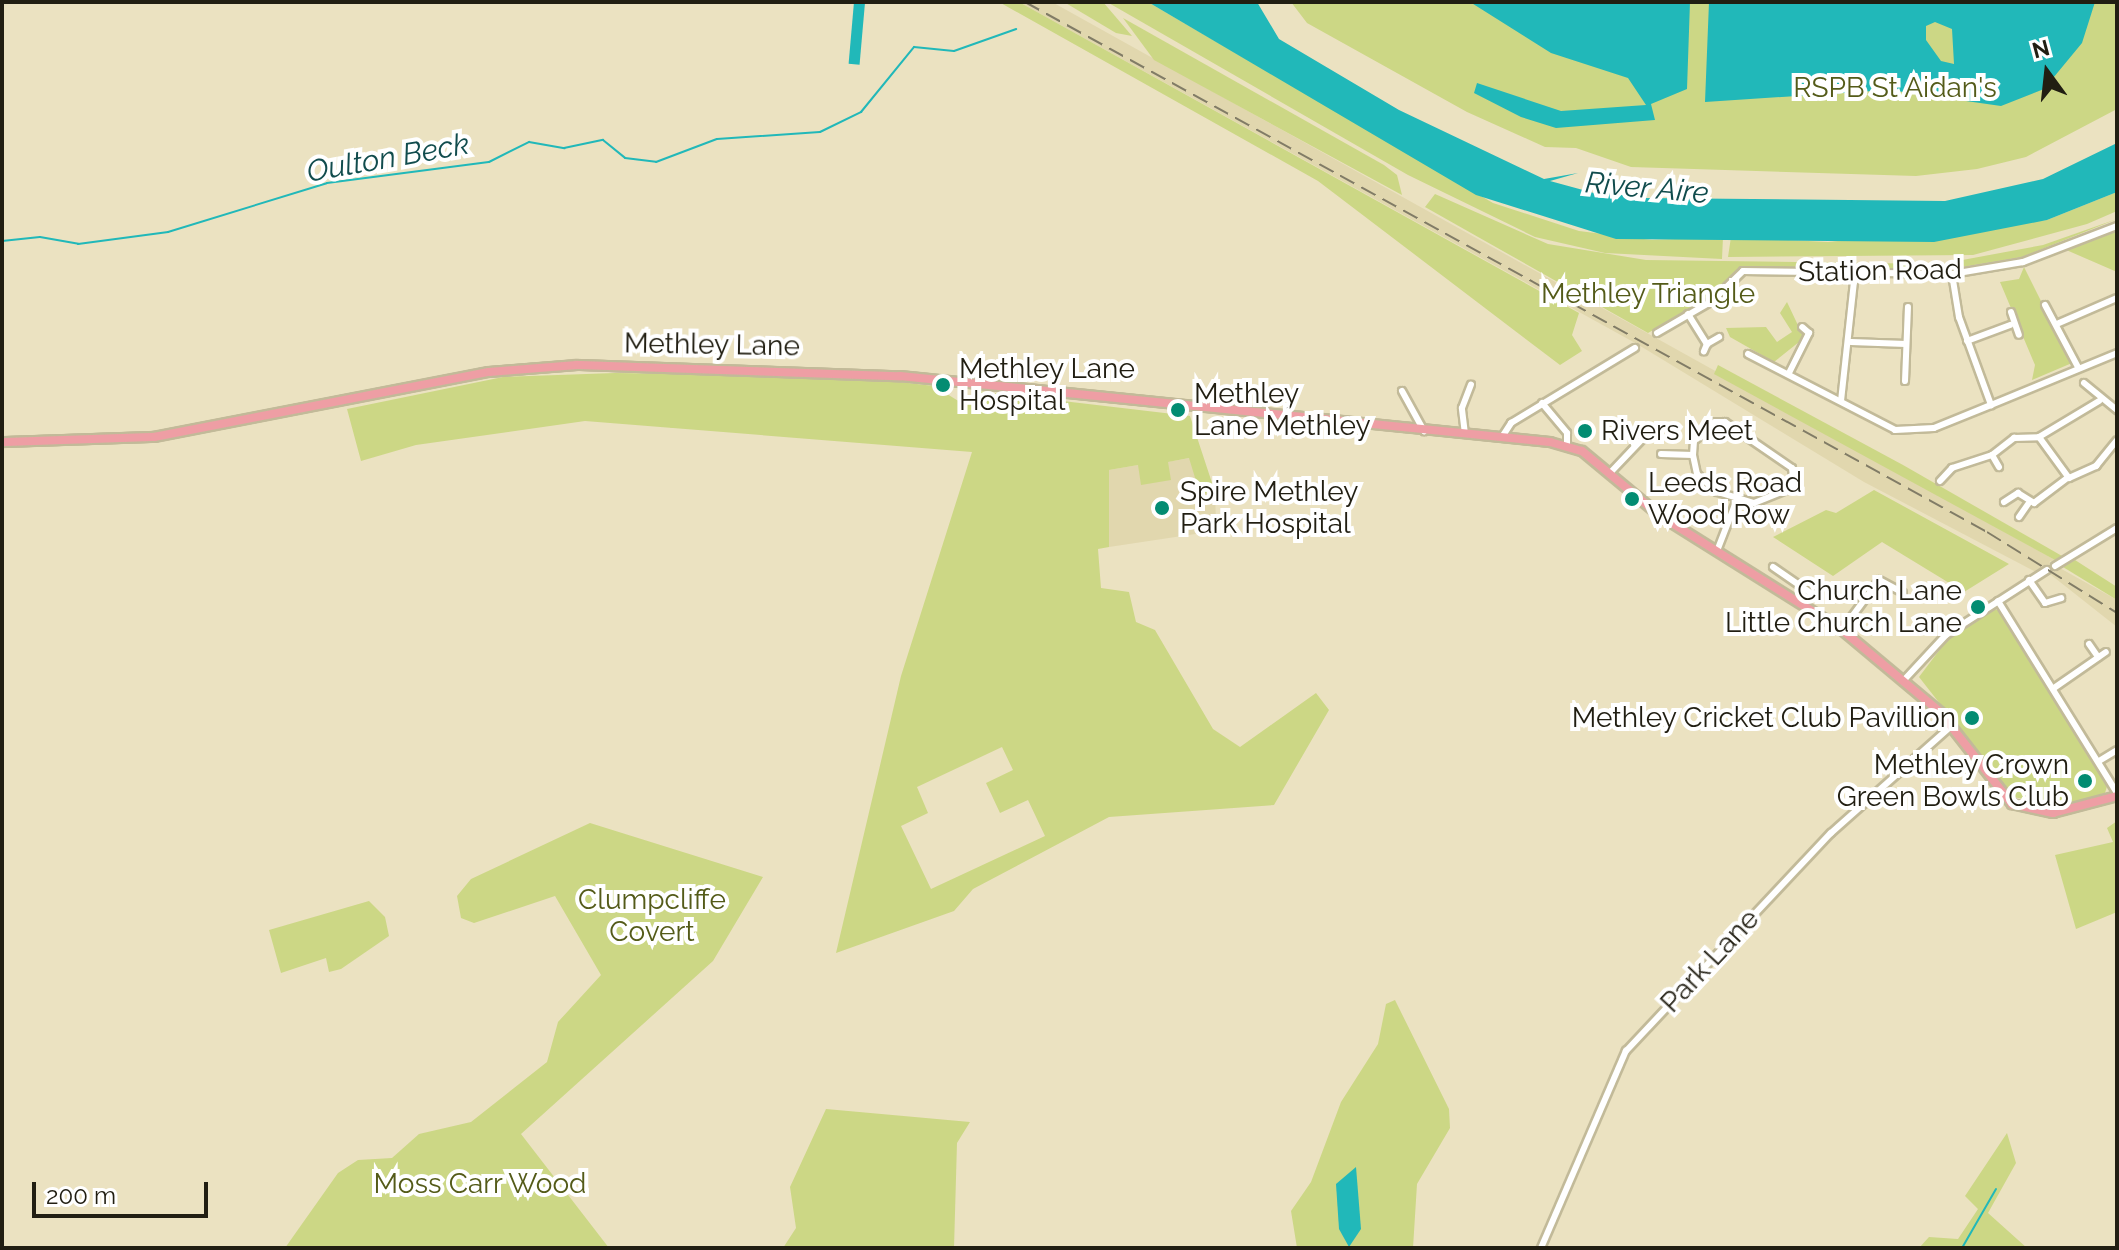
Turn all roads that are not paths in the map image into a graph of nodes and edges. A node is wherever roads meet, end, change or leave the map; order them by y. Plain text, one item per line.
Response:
1 (2117, 226) edge
2 (1855, 273) junction
3 (1952, 274) junction
4 (2117, 298) edge
5 (2045, 305) dead end
6 (1908, 307) dead end
7 (2011, 312) dead end
8 (1688, 314) junction
9 (2059, 323) junction
10 (2010, 325) junction
11 (1802, 327) dead end
12 (1657, 333) dead end
13 (2019, 335) dead end
14 (1719, 337) dead end
15 (1967, 341) junction
16 (1851, 342) junction
17 (1906, 344) junction
18 (1635, 348) dead end
19 (2117, 353) edge
20 (1748, 354) dead end
21 (2078, 367) junction
22 (1789, 373) junction
23 (1905, 381) dead end
24 (2084, 383) dead end
25 (1471, 385) dead end
26 (1402, 391) dead end
27 (1841, 401) junction
28 (2099, 401) junction
29 (1542, 403) junction
30 (1991, 405) junction
31 (2117, 410) edge
32 (1424, 431) junction
33 (1465, 434) junction
34 (1647, 434) dead end
35 (1502, 437) junction
36 (2039, 437) junction
37 (2117, 440) edge
38 (2, 442) edge
39 (1567, 445) junction
40 (2115, 450) edge
41 (1661, 454) dead end
42 (1693, 455) junction
43 (1992, 455) junction
44 (1947, 460) dead end
45 (1999, 467) dead end
46 (1952, 468) junction
47 (1610, 473) junction
48 (2067, 478) junction
49 (1940, 481) dead end
50 (2012, 486) dead end
51 (2018, 493) junction
52 (1736, 502) junction
53 (2004, 502) dead end
54 (2028, 504) junction
55 (2019, 517) dead end
56 (2117, 528) edge
57 (1717, 551) junction
58 (2055, 566) dead end
59 (1773, 567) dead end
60 (2047, 570) dead end
61 (2029, 580) junction
62 (1797, 583) junction
63 (1791, 593) junction
64 (1903, 593) dead end
65 (1815, 596) dead end
66 (2061, 598) dead end
67 (1998, 601) junction
68 (1842, 630) junction
69 (2089, 644) dead end
70 (2106, 652) dead end
71 (2098, 657) junction
72 (1904, 680) junction
73 (2054, 688) junction
74 (1951, 726) junction
75 (2117, 750) edge
76 (2099, 761) junction
77 (2117, 794) edge
78 (1541, 1248) edge

1 - 3 street, Station Road
2 - 3 street, Station Road
2 - 8 street, Station Road
2 - 16 street
3 - 15 street
4 - 9 street
5 - 9 street
6 - 17 street
7 - 10 street
8 - 12 street, Station Road
8 - 14 street
9 - 21 street
10 - 13 street
10 - 15 street
11 - 22 street
15 - 30 street
16 - 17 street
16 - 27 street
17 - 23 street
18 - 29 street
19 - 21 street
20 - 22 street
21 - 30 street
22 - 27 street
24 - 28 street
25 - 33 street
26 - 32 street
27 - 30 street
28 - 31 street
28 - 36 street
29 - 35 street
29 - 39 street
32 - 33 main road, Methley Lane
32 - 38 main road, Methley Lane
33 - 35 main road, Methley Lane
34 - 47 street
35 - 39 main road, Methley Lane
36 - 43 street
36 - 48 street
37 - 40 street
39 - 47 main road
40 - 48 street
41 - 42 street
42 - 52 street
42 - 52 street
43 - 45 street
43 - 46 street
44 - 46 street
46 - 49 street
47 - 57 main road
48 - 54 street
50 - 51 street
51 - 53 street
51 - 54 street
52 - 57 street
54 - 55 street
56 - 58 street
57 - 63 main road
59 - 62 street
60 - 61 street
61 - 66 street
61 - 67 street
62 - 63 street
62 - 65 street
63 - 68 main road
64 - 68 street
67 - 72 street
67 - 73 street
68 - 72 main road
69 - 71 street
70 - 71 street
71 - 73 street
72 - 74 main road
73 - 76 street
74 - 77 main road
74 - 78 street, Park Lane
75 - 76 street
76 - 77 street

